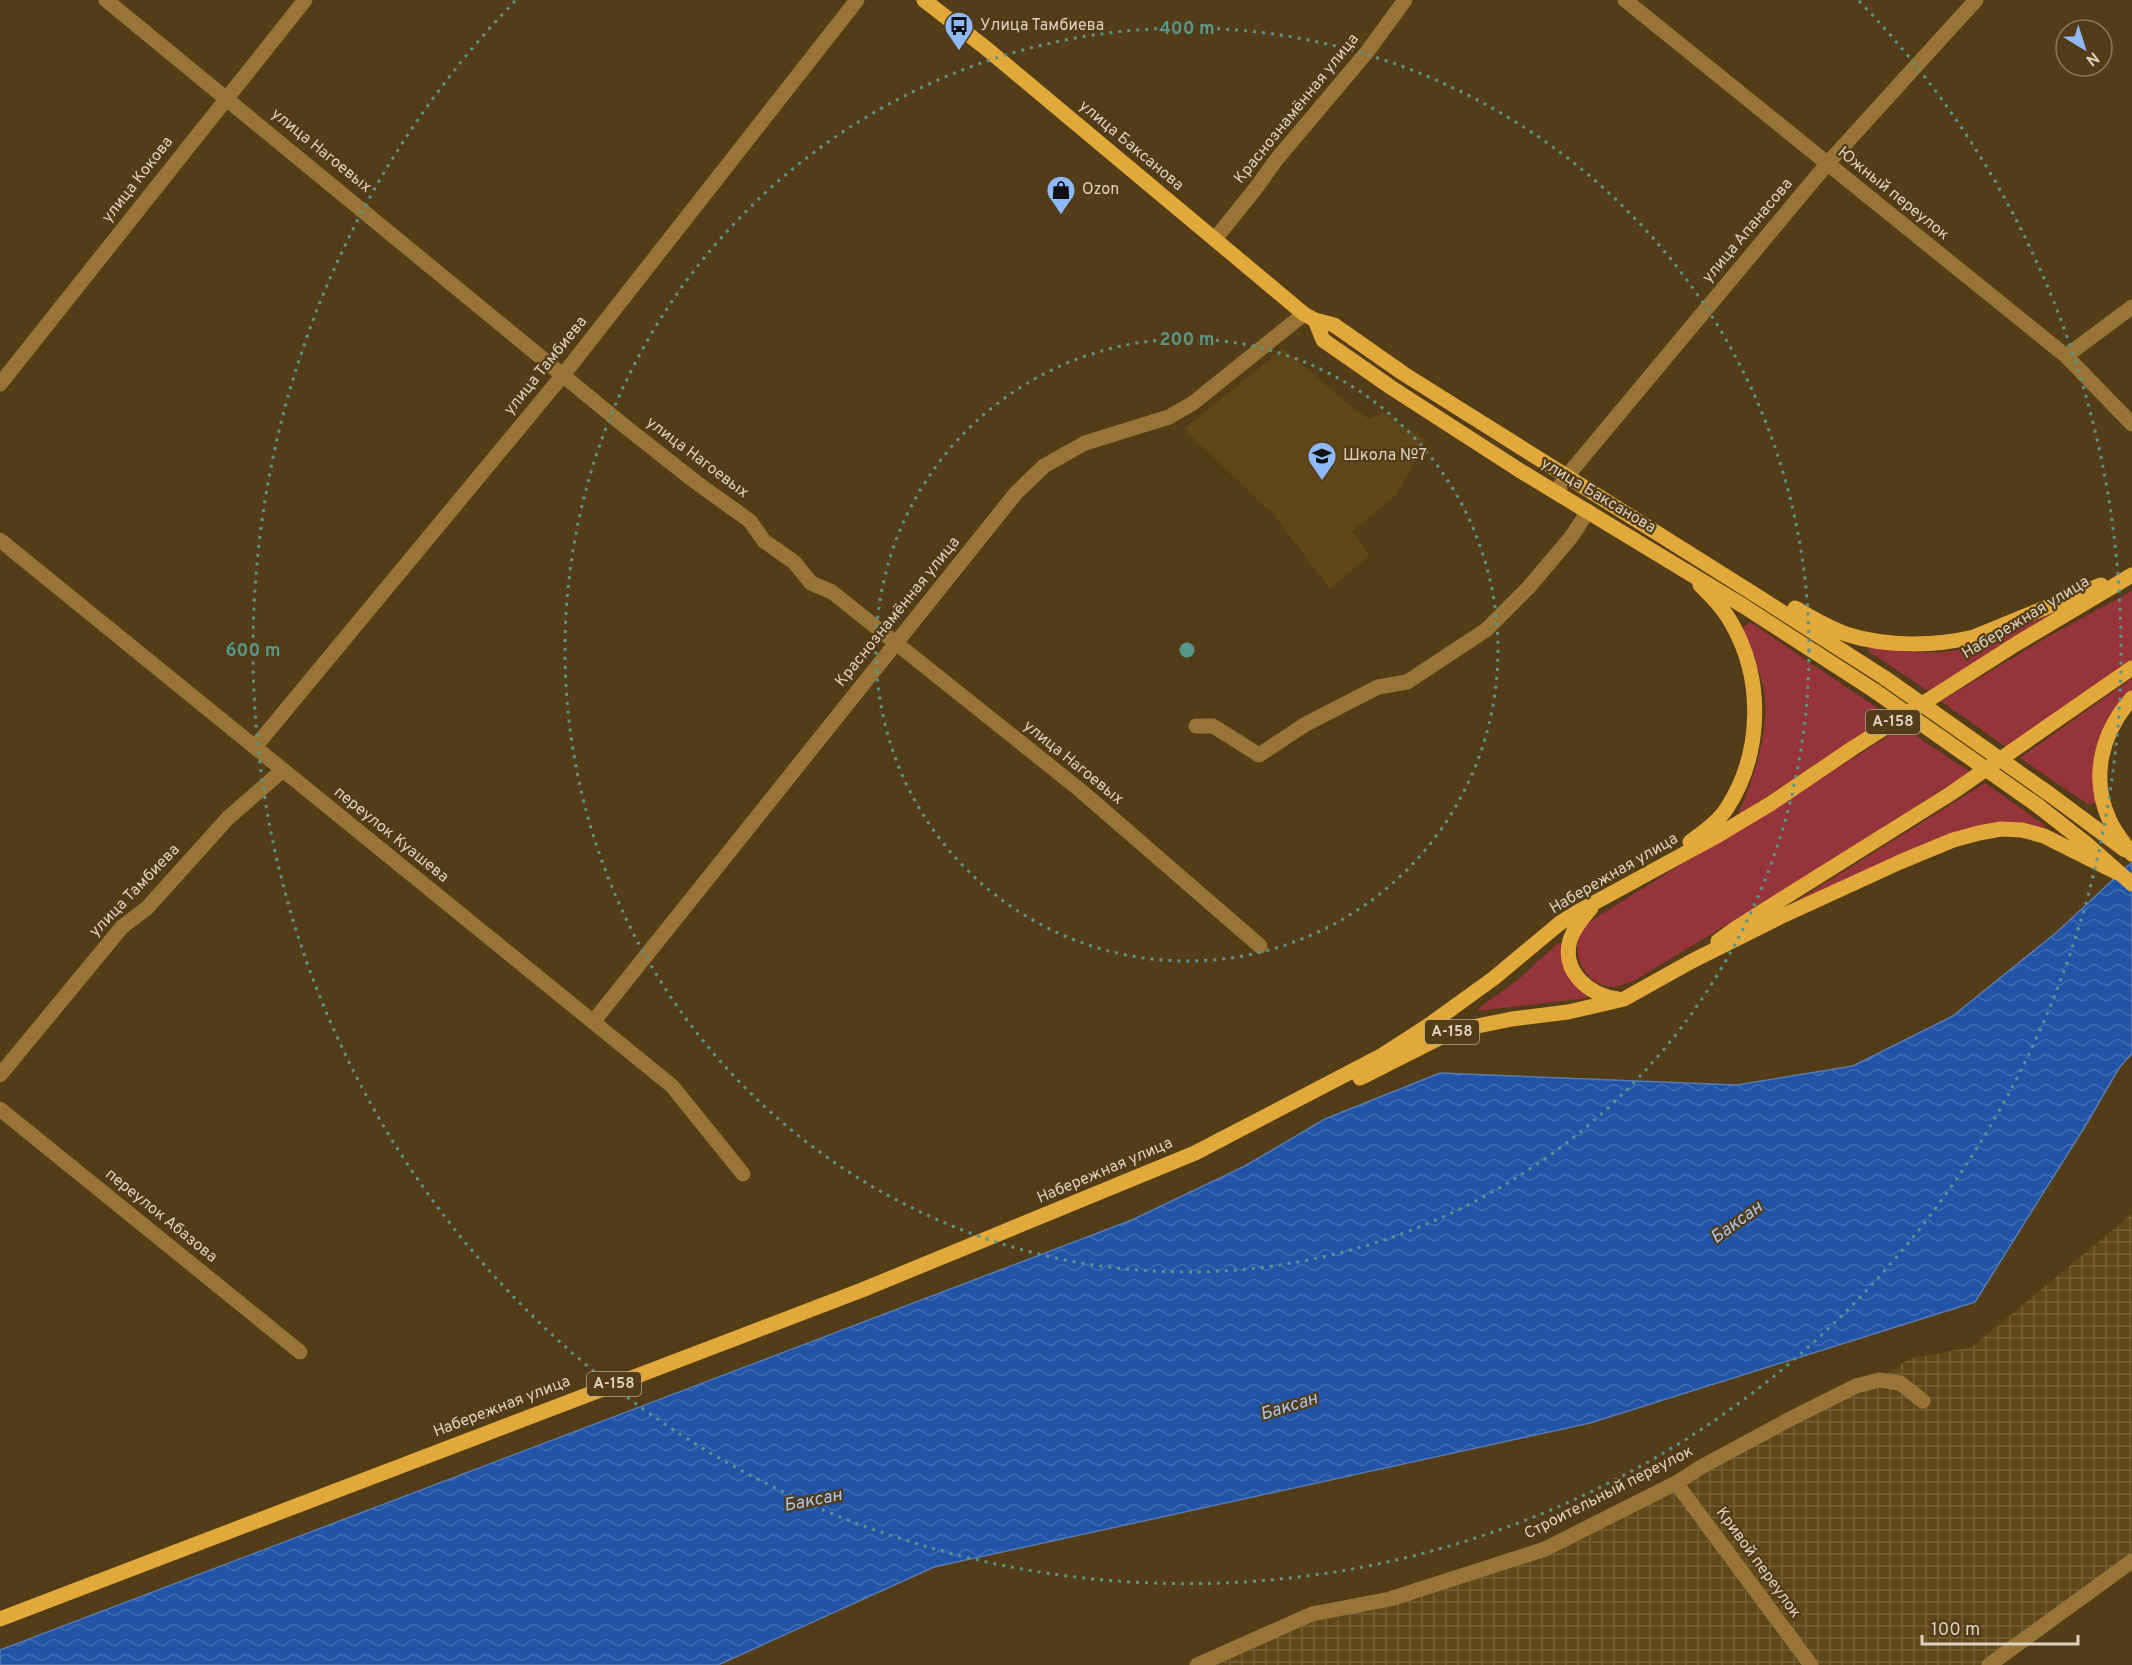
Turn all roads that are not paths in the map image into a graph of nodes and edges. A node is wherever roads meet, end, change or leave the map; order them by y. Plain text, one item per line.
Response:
1 (106, 0) edge
2 (305, 0) edge
3 (857, 0) edge
4 (924, 0) edge
5 (1405, 0) edge
6 (1625, 0) edge
7 (1976, 0) edge
8 (226, 97) junction
9 (1827, 164) junction
10 (1215, 239) junction
11 (2132, 307) edge
12 (1309, 317) junction
13 (2066, 356) junction
14 (563, 375) junction
15 (0, 384) edge
16 (2132, 424) edge
17 (1567, 476) junction
18 (1556, 492) junction
19 (1588, 511) junction
20 (0, 540) edge
21 (1688, 572) junction
22 (2132, 575) edge
23 (1754, 594) junction
24 (896, 643) junction
25 (2132, 668) edge
26 (2132, 698) edge
27 (1196, 726) dead end
28 (255, 747) junction
29 (283, 770) junction
30 (2132, 854) edge
31 (1654, 869) junction
32 (2118, 873) junction
33 (2132, 884) edge
34 (1600, 899) junction
35 (1260, 946) dead end
36 (1692, 961) junction
37 (1624, 999) junction
38 (593, 1022) junction
39 (0, 1075) edge
40 (0, 1109) edge
41 (1224, 1139) junction
42 (743, 1174) dead end
43 (300, 1352) dead end
44 (1923, 1401) dead end
45 (1676, 1483) junction
46 (2132, 1561) edge
47 (0, 1619) edge
48 (1197, 1665) edge
49 (1811, 1665) edge
50 (1989, 1665) edge

1 - 8 street, улица Нагоевых
2 - 8 street, улица Кокова
3 - 14 street, улица Тамбиева
4 - 10 main road, улица Баксанова
5 - 10 street, Краснознамённая улица
6 - 9 street, Южный переулок
7 - 9 street, улица Апанасова
8 - 14 street, улица Нагоевых
8 - 15 street, улица Кокова
9 - 13 street, Южный переулок
9 - 17 street, улица Апанасова
10 - 12 main road, улица Баксанова
11 - 13 street
12 - 17 main road, улица Баксанова
12 - 18 main road, улица Баксанова
12 - 24 street, Краснознамённая улица
13 - 16 street, Южный переулок
14 - 24 street, улица Нагоевых
14 - 28 street, улица Тамбиева
17 - 18 street, улица Апанасова
17 - 23 main road, улица Баксанова
18 - 19 main road, улица Баксанова
19 - 21 main road, улица Баксанова
19 - 27 street
20 - 28 street, переулок Куашева
21 - 31 main road
21 - 32 main road, улица Баксанова, bridge
22 - 23 main road
22 - 31 main road, Набережная улица / А-158
23 - 30 main road, улица Баксанова, bridge
24 - 35 street, улица Нагоевых
24 - 38 street, Краснознамённая улица
25 - 36 main road, А-158
26 - 30 main road
28 - 29 street, переулок Куашева
29 - 38 street, переулок Куашева
29 - 39 street, улица Тамбиева
31 - 34 main road, Набережная улица / А-158
32 - 33 main road
32 - 36 main road
34 - 37 main road
34 - 41 main road, Набережная улица / А-158
36 - 37 main road, А-158
37 - 41 main road, А-158
38 - 42 street, переулок Куашева
40 - 43 street, переулок Абазова
41 - 47 main road, Набережная улица / А-158
44 - 45 street, Строительный переулок
45 - 48 street, Строительный переулок
45 - 49 street, Кривой переулок
46 - 50 street

